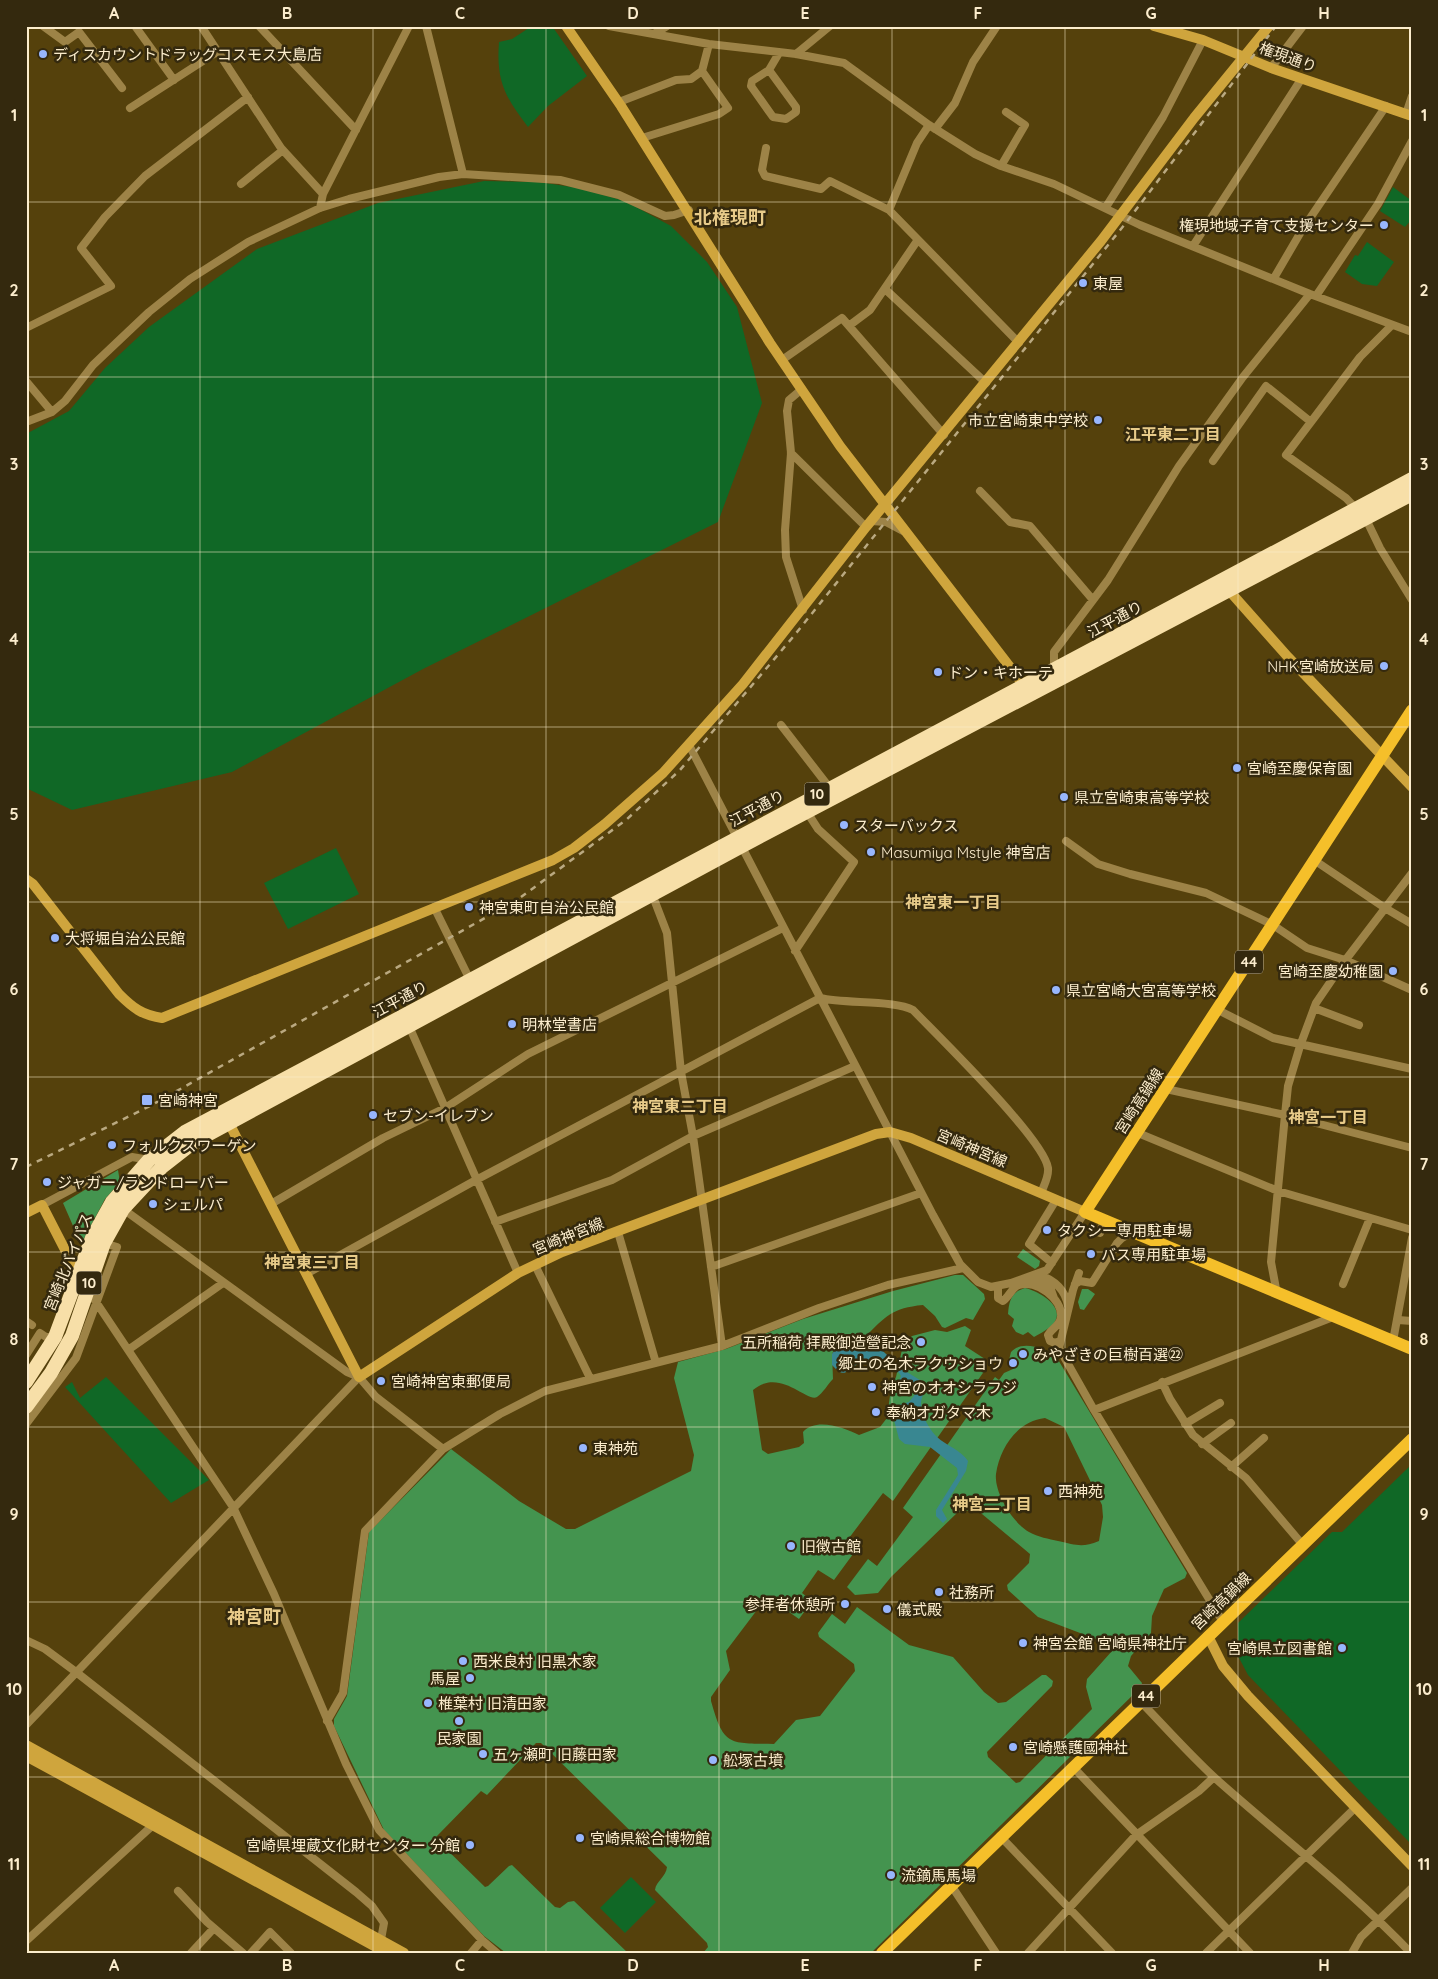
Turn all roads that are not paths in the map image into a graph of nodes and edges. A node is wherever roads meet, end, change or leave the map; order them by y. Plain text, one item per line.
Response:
1 (43, 26) edge
2 (135, 26) edge
3 (201, 26) edge
4 (259, 26) edge
5 (409, 26) edge
6 (426, 26) edge
7 (566, 26) edge
8 (609, 26) edge
9 (667, 26) edge
10 (830, 26) edge
11 (997, 26) edge
12 (1154, 26) edge
13 (1269, 26) edge
14 (1303, 26) edge
15 (654, 34) junction
16 (1203, 40) junction
17 (709, 44) junction
18 (217, 52) junction
19 (779, 53) junction
20 (796, 54) junction
21 (1245, 56) junction
22 (1270, 68) junction
23 (769, 70) junction
24 (702, 71) junction
25 (1302, 78) junction
26 (174, 80) junction
27 (122, 88) dead end
28 (1412, 96) edge
29 (248, 97) junction
30 (619, 102) junction
31 (1386, 106) junction
32 (130, 108) dead end
33 (1006, 112) dead end
34 (1409, 115) edge
35 (932, 127) junction
36 (356, 130) junction
37 (642, 138) junction
38 (1412, 141) edge
39 (766, 148) dead end
40 (284, 150) junction
41 (1001, 166) junction
42 (463, 174) junction
43 (241, 184) dead end
44 (323, 194) junction
45 (1106, 207) junction
46 (320, 208) junction
47 (689, 210) junction
48 (889, 210) junction
49 (1122, 214) junction
50 (918, 241) junction
51 (1193, 246) junction
52 (1274, 278) junction
53 (885, 289) junction
54 (1313, 295) junction
55 (850, 325) junction
56 (1392, 325) junction
57 (26, 328) edge
58 (1412, 332) edge
59 (1019, 343) junction
60 (782, 360) junction
61 (26, 381) edge
62 (986, 383) junction
63 (802, 389) junction
64 (52, 412) junction
65 (26, 422) edge
66 (1311, 422) junction
67 (944, 435) junction
68 (791, 454) junction
69 (1213, 460) dead end
70 (1412, 479) edge
71 (980, 492) dead end
72 (1412, 494) edge
73 (886, 504) junction
74 (1362, 515) junction
75 (869, 524) junction
76 (910, 536) junction
77 (1225, 586) junction
78 (1093, 600) junction
79 (1412, 600) edge
80 (803, 610) junction
81 (1054, 669) junction
82 (1026, 691) junction
83 (1412, 710) edge
84 (781, 725) dead end
85 (689, 745) junction
86 (1383, 755) junction
87 (1412, 787) edge
88 (829, 788) junction
89 (807, 812) junction
90 (1066, 841) dead end
91 (738, 842) junction
92 (1314, 860) junction
93 (1412, 873) edge
94 (26, 879) edge
95 (652, 894) junction
96 (434, 907) junction
97 (1385, 908) junction
98 (1412, 924) edge
99 (1273, 925) junction
100 (783, 928) junction
101 (795, 952) junction
102 (1345, 960) junction
103 (670, 984) junction
104 (472, 985) junction
105 (1412, 990) edge
106 (820, 998) junction
107 (1314, 1008) junction
108 (1218, 1010) junction
109 (1359, 1025) dead end
110 (409, 1026) junction
111 (1300, 1046) junction
112 (855, 1066) junction
113 (1412, 1069) edge
114 (681, 1072) junction
115 (1166, 1089) junction
116 (445, 1108) junction
117 (1285, 1115) junction
118 (227, 1118) junction
119 (890, 1132) junction
120 (1138, 1133) junction
121 (693, 1136) junction
122 (1412, 1148) edge
123 (149, 1160) junction
124 (162, 1167) joint
125 (476, 1180) junction
126 (1278, 1191) junction
127 (921, 1193) junction
128 (1041, 1193) junction
129 (1056, 1200) junction
130 (701, 1201) junction
131 (271, 1204) junction
132 (42, 1205) junction
133 (123, 1209) junction
134 (1085, 1212) junction
135 (26, 1213) edge
136 (1370, 1218) junction
137 (1104, 1220) junction
138 (495, 1222) junction
139 (1412, 1230) edge
140 (618, 1232) junction
141 (1132, 1232) junction
142 (1100, 1234) dead end
143 (1412, 1238) edge
144 (104, 1243) junction
145 (1052, 1262) junction
146 (535, 1265) junction
147 (711, 1267) junction
148 (964, 1268) junction
149 (518, 1273) junction
150 (1079, 1273) dead end
151 (78, 1274) junction
152 (306, 1274) junction
153 (1037, 1274) junction
154 (223, 1283) junction
155 (1075, 1284) junction
156 (1343, 1284) dead end
157 (994, 1287) junction
158 (87, 1288) junction
159 (1277, 1294) junction
160 (97, 1304) junction
161 (1068, 1308) junction
162 (1333, 1317) junction
163 (1398, 1320) junction
164 (1412, 1321) edge
165 (55, 1337) junction
166 (1060, 1341) junction
167 (1394, 1341) junction
168 (722, 1346) junction
169 (1412, 1349) edge
170 (128, 1350) junction
171 (26, 1355) edge
172 (656, 1363) junction
173 (358, 1377) junction
174 (590, 1378) junction
175 (26, 1382) edge
176 (1162, 1382) junction
177 (1220, 1403) dead end
178 (26, 1407) edge
179 (1094, 1410) junction
180 (1231, 1423) dead end
181 (26, 1424) edge
182 (1185, 1424) junction
183 (1264, 1438) dead end
184 (1412, 1439) edge
185 (1202, 1444) junction
186 (443, 1449) junction
187 (1232, 1467) junction
188 (233, 1507) junction
189 (1302, 1544) junction
190 (1223, 1622) junction
191 (1208, 1636) junction
192 (26, 1640) edge
193 (76, 1672) junction
194 (1140, 1701) junction
195 (327, 1721) junction
196 (26, 1725) edge
197 (26, 1745) edge
198 (26, 1756) edge
199 (1072, 1767) junction
200 (1214, 1777) junction
201 (1355, 1808) junction
202 (152, 1826) junction
203 (1136, 1835) junction
204 (1000, 1836) junction
205 (1307, 1855) junction
206 (1412, 1866) edge
207 (951, 1885) junction
208 (1412, 1888) edge
209 (178, 1891) dead end
210 (1069, 1909) junction
211 (1379, 1919) junction
212 (214, 1928) junction
213 (1229, 1931) junction
214 (482, 1940) junction
215 (26, 1942) edge
216 (381, 1948) edge
217 (884, 1952) edge
218 (191, 1953) edge
219 (243, 1953) edge
220 (251, 1953) edge
221 (291, 1953) edge
222 (404, 1953) edge
223 (471, 1953) edge
224 (497, 1953) edge
225 (996, 1953) edge
226 (1028, 1953) edge
227 (1112, 1953) edge
228 (1206, 1953) edge
229 (1250, 1953) edge
230 (1352, 1953) edge
231 (1411, 1953) edge

1 - 27 street
2 - 26 street
3 - 18 street
4 - 36 street
5 - 36 street
6 - 42 street
7 - 30 street
8 - 15 street
9 - 15 street
10 - 20 street
11 - 35 street
12 - 16 street, 権現通り
13 - 21 street
14 - 22 street
15 - 17 street
16 - 21 street, 権現通り
16 - 45 street
17 - 19 street
17 - 24 street
18 - 26 street
18 - 29 street
19 - 20 street
19 - 23 street
20 - 35 street
21 - 22 street, 権現通り
21 - 49 street
22 - 25 street, 権現通り
23 - 23 street
24 - 30 street
24 - 37 street
25 - 31 street, 権現通り
25 - 51 street
26 - 32 street
28 - 34 street
29 - 40 street
29 - 57 street
30 - 37 street
31 - 34 street, 権現通り
31 - 52 street
33 - 41 street
35 - 41 street
35 - 48 street
36 - 44 street
37 - 47 street
38 - 54 street
39 - 48 street
40 - 43 street
40 - 44 street
41 - 45 street
42 - 46 street
42 - 47 street
44 - 46 street
45 - 49 street
46 - 64 street
47 - 60 street
48 - 50 street
49 - 51 street
49 - 59 street
50 - 53 street
50 - 59 street
51 - 52 street
52 - 54 street
53 - 55 street
53 - 62 street
54 - 56 street
54 - 78 street
55 - 60 street
55 - 67 street
56 - 58 street
56 - 66 street
59 - 62 street
60 - 63 street
61 - 64 street
62 - 67 street
63 - 68 street
63 - 73 street
64 - 65 street
66 - 69 street
66 - 74 street
67 - 73 street
68 - 75 street
68 - 80 street
70 - 74 highway, 江平通り / 10
71 - 78 street
72 - 74 highway, 江平通り / 10
73 - 75 street
73 - 76 street
74 - 77 highway, 江平通り / 10
74 - 79 street
75 - 76 street
75 - 80 street
76 - 82 street
77 - 81 highway, 江平通り / 10
77 - 82 highway, 江平通り / 10
77 - 86 street
78 - 81 street
80 - 85 street
81 - 82 highway, 江平通り / 10
82 - 88 highway, 江平通り / 10
82 - 89 highway, 江平通り / 10
83 - 86 main road, 宮崎高鍋線 / 44
84 - 88 street
85 - 91 street
85 - 96 street
86 - 87 street
86 - 92 main road, 宮崎高鍋線 / 44
88 - 91 highway, 江平通り / 10
89 - 91 highway, 江平通り / 10
89 - 101 street
90 - 99 street
91 - 95 highway, 江平通り / 10
91 - 100 street
91 - 104 highway, 江平通り / 10
92 - 97 street
92 - 99 main road, 宮崎高鍋線 / 44
93 - 97 street
94 - 96 street
95 - 103 street
95 - 104 highway, 江平通り / 10
96 - 104 street
97 - 98 street
97 - 102 street
99 - 102 street
99 - 108 main road, 宮崎高鍋線 / 44
100 - 101 street
100 - 103 street
101 - 106 street
102 - 105 street
102 - 107 street
103 - 114 street
103 - 116 street
104 - 110 highway, 江平通り / 10
104 - 118 highway, 江平通り / 10
106 - 112 street
106 - 114 street
106 - 128 street
107 - 109 street
107 - 111 street
108 - 111 street
108 - 115 main road, 宮崎高鍋線 / 44
110 - 116 street
110 - 118 highway, 江平通り / 10
111 - 113 street
111 - 117 street
112 - 119 street
112 - 121 street
114 - 121 street
114 - 125 street
115 - 117 street
115 - 120 main road, 宮崎高鍋線 / 44
116 - 125 street
116 - 131 street
117 - 122 street
117 - 126 street
118 - 123 highway, 江平通り / 10
118 - 124 highway, 江平通り / 10
118 - 131 street
119 - 127 street
119 - 128 street, 宮崎神宮線
119 - 130 street, 宮崎神宮線
120 - 126 street
120 - 134 main road, 宮崎高鍋線 / 44
121 - 130 street
121 - 138 street
123 - 132 street
123 - 151 highway, 宮崎北バイパス / 10
124 - 133 highway, 宮崎北バイパス / 10
125 - 138 street
125 - 152 street
126 - 136 street
126 - 159 street
127 - 147 street
127 - 148 street
128 - 129 street, 宮崎神宮線
129 - 134 street, 宮崎神宮線
129 - 145 street
130 - 140 street, 宮崎神宮線
130 - 147 street
131 - 152 street
132 - 135 street
132 - 151 street
133 - 144 highway, 宮崎北バイパス / 10
133 - 154 street
134 - 137 main road
134 - 145 street
136 - 139 street
136 - 156 street
137 - 141 main road
137 - 142 street
138 - 149 street
140 - 146 street, 宮崎神宮線
140 - 172 street
141 - 155 street
141 - 159 main road
143 - 163 street
144 - 158 highway, 宮崎北バイパス / 10
144 - 160 street
145 - 153 street
146 - 149 street, 宮崎神宮線
146 - 174 street
147 - 168 street
148 - 157 street
148 - 168 street
149 - 173 street, 宮崎神宮線
150 - 155 street
151 - 158 street
151 - 165 highway, 宮崎北バイパス / 10
152 - 173 street
153 - 157 street
153 - 161 street
154 - 170 street
154 - 173 street
155 - 161 street
157 - 166 street
158 - 160 street
158 - 178 highway, 宮崎北バイパス / 10
159 - 162 main road
160 - 170 street
160 - 181 street
161 - 166 street
162 - 167 main road
162 - 176 street
163 - 164 street
163 - 167 street
165 - 171 street
165 - 175 highway, 宮崎北バイパス / 10
166 - 179 street
167 - 169 main road
168 - 172 street
170 - 188 street
172 - 174 street
173 - 186 street
173 - 188 street
174 - 186 street
176 - 179 street
176 - 182 street
177 - 182 street
179 - 190 street
180 - 185 street
182 - 185 street
183 - 187 street
184 - 189 main road, 宮崎高鍋線 / 44
185 - 187 street
186 - 195 street
187 - 189 street
188 - 193 street
188 - 195 street
189 - 190 main road, 宮崎高鍋線 / 44
190 - 191 main road, 宮崎高鍋線 / 44
191 - 194 main road, 宮崎高鍋線 / 44
191 - 201 street
192 - 193 street
193 - 196 street
193 - 216 street
194 - 199 main road, 宮崎高鍋線 / 44
194 - 200 street
195 - 214 street
197 - 216 street
198 - 202 street
199 - 203 street
199 - 204 main road, 宮崎高鍋線 / 44
200 - 203 street
200 - 205 street
201 - 205 street
201 - 206 street
202 - 215 street
202 - 216 street
203 - 210 street
203 - 213 street
204 - 207 main road, 宮崎高鍋線 / 44
204 - 210 street
205 - 211 street
205 - 213 street
207 - 217 main road, 宮崎高鍋線 / 44
207 - 225 street
208 - 211 street
209 - 212 street
210 - 226 street
210 - 227 street
211 - 230 street
211 - 231 street
212 - 218 street
212 - 219 street
213 - 228 street
213 - 229 street
214 - 223 street
214 - 224 street
216 - 222 street
220 - 221 street

